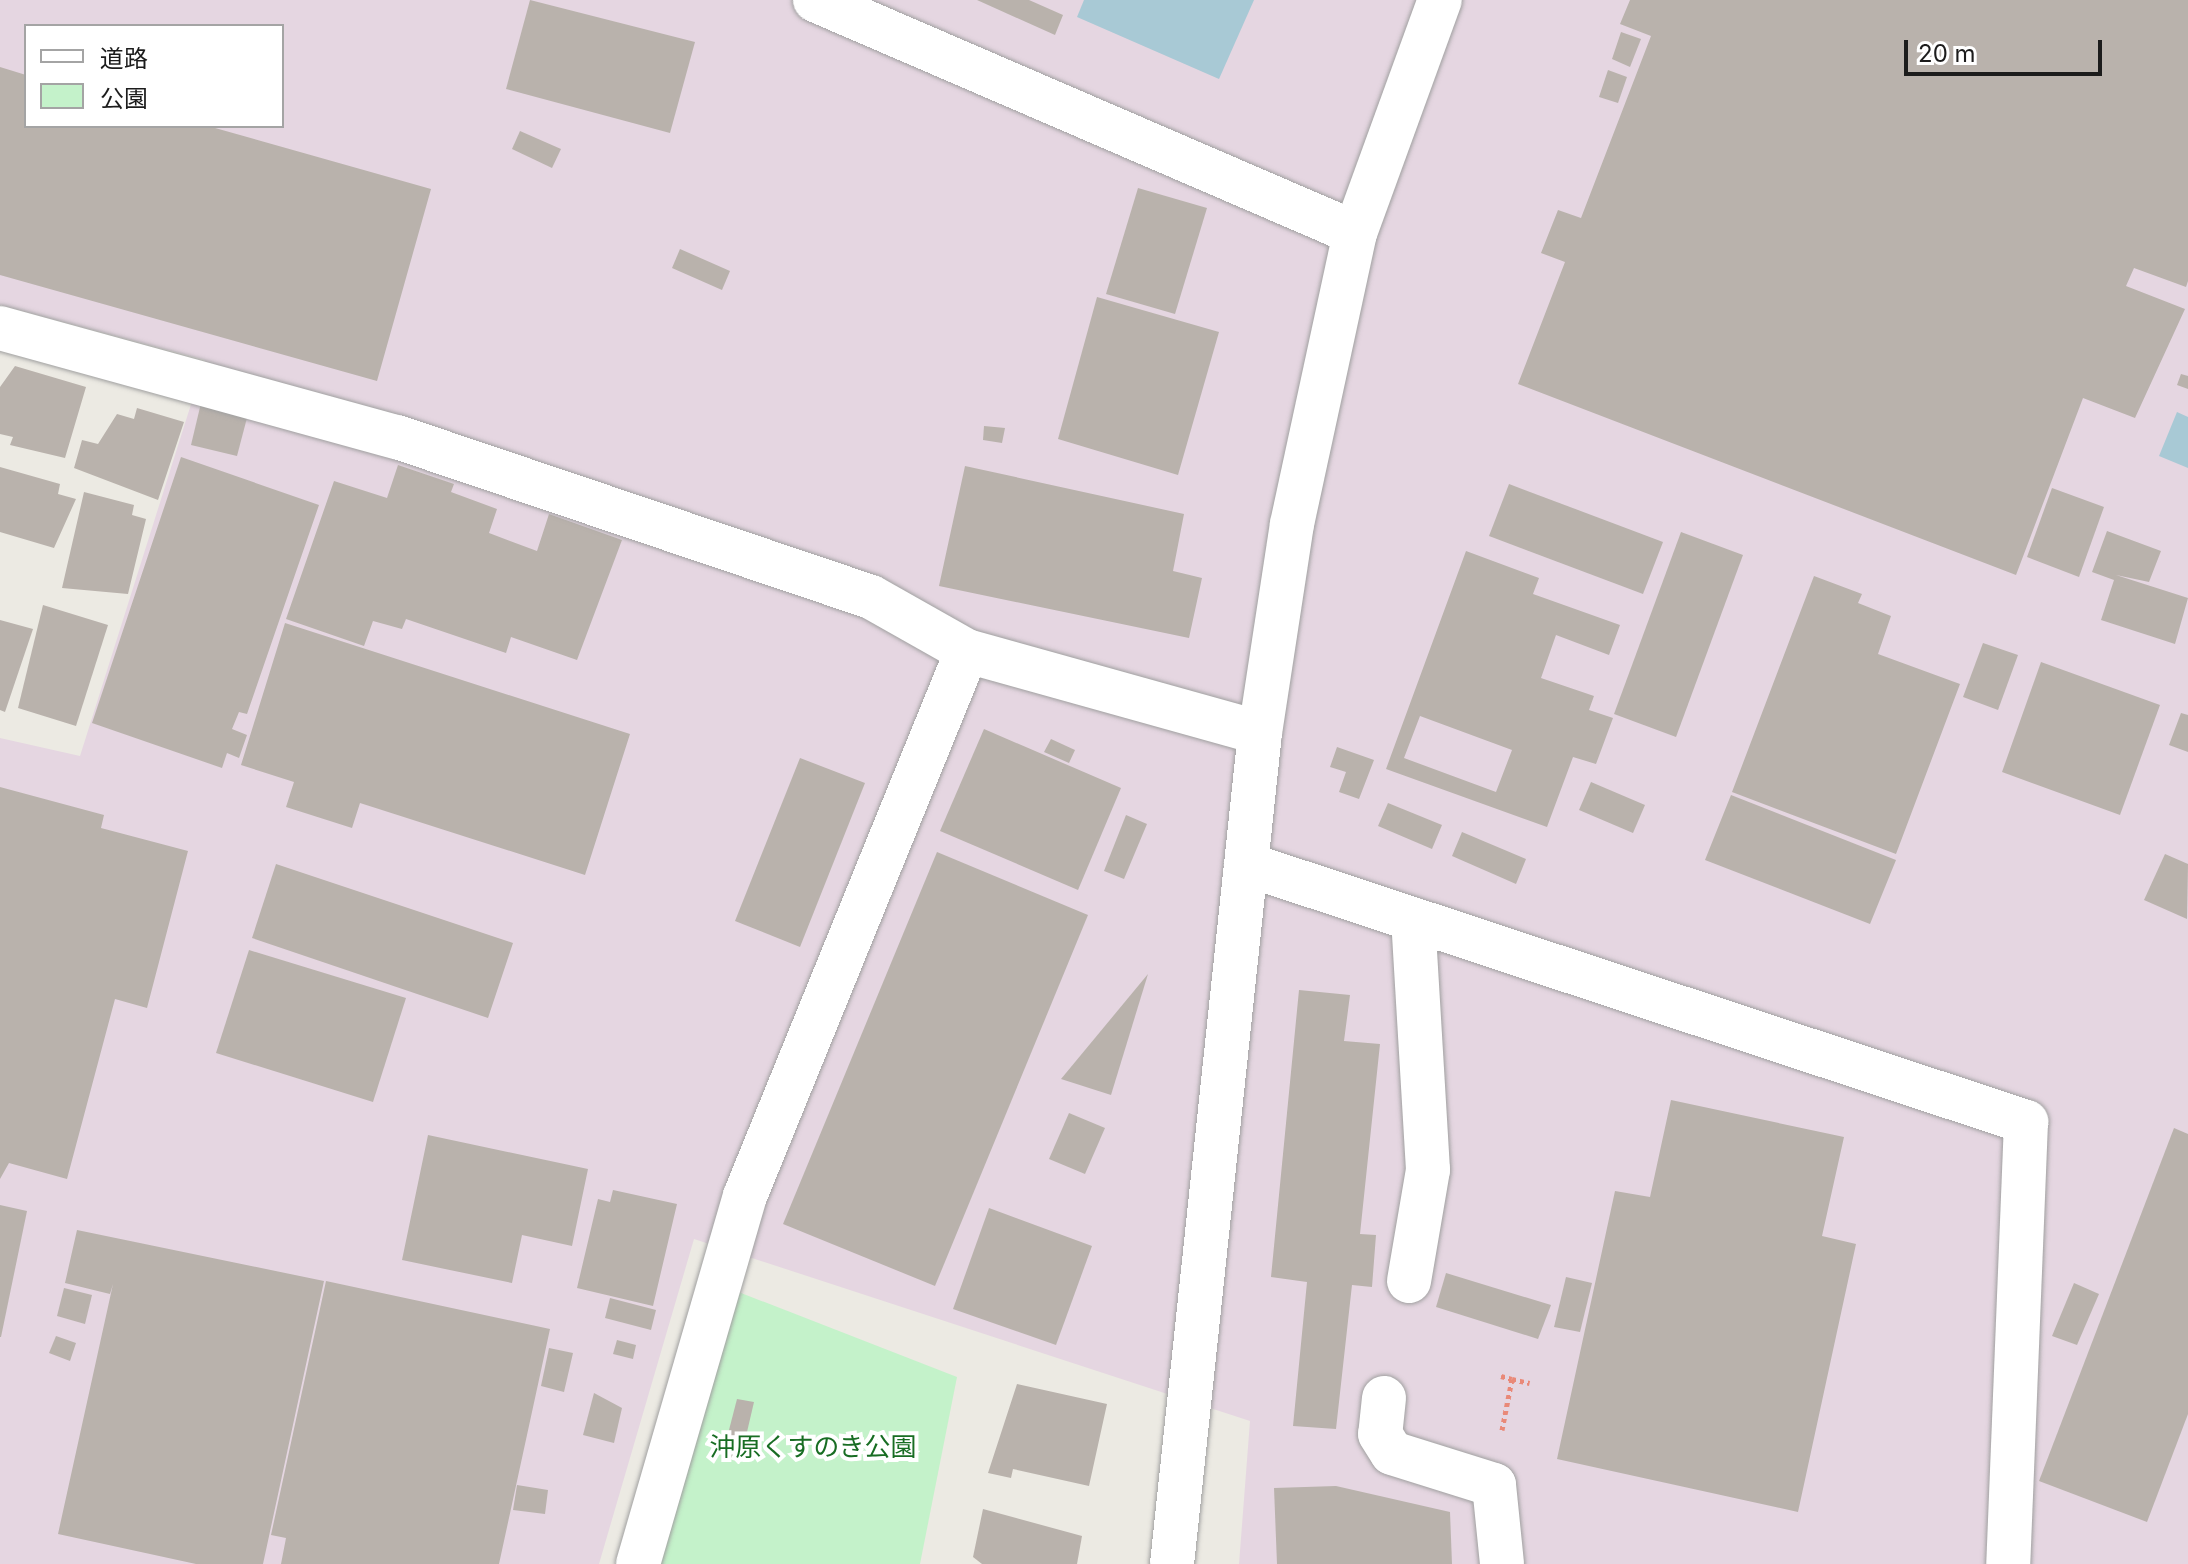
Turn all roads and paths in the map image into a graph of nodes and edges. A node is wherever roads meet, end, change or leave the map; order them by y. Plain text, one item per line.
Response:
1 (815, 0) edge
2 (1440, 0) edge
3 (1355, 233) junction
4 (0, 328) edge
5 (967, 651) junction
6 (1260, 733) junction
7 (1246, 864) junction
8 (1413, 919) junction
9 (1409, 1281) dead end
10 (1512, 1379) dead end
11 (1530, 1383) dead end
12 (1384, 1398) dead end
13 (638, 1564) edge
14 (1172, 1564) edge
15 (1502, 1564) edge
16 (2008, 1564) edge

1 - 3 street
2 - 3 street
3 - 6 street
4 - 5 street
5 - 6 street
5 - 13 street
6 - 7 street
7 - 8 street
7 - 14 street
8 - 9 street
8 - 16 street
10 - 11 path
12 - 15 street

